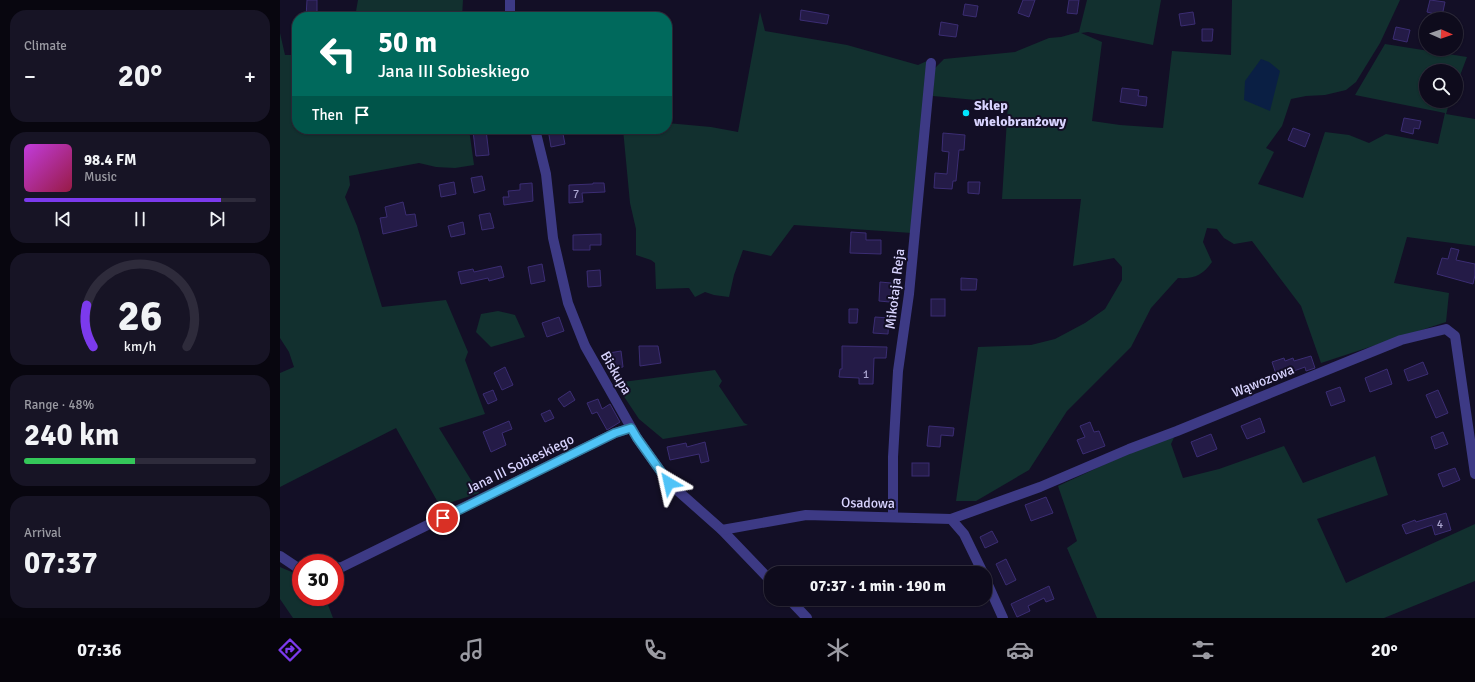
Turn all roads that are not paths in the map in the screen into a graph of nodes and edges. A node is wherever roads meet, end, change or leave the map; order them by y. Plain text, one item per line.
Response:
1 (510, 0) edge
2 (510, 12) edge
3 (931, 63) dead end
4 (536, 134) edge
5 (631, 428) junction
6 (1475, 474) edge
7 (893, 517) junction
8 (952, 519) junction
9 (722, 530) junction
10 (280, 556) edge
11 (292, 564) edge
12 (344, 566) edge
13 (980, 566) edge
14 (764, 574) edge
15 (992, 594) edge
16 (796, 606) edge
17 (807, 618) edge
18 (1003, 618) edge

1 - 2 street
3 - 7 street, Mikołaja Reja
4 - 5 street, Biskupa
5 - 9 street, Biskupa
5 - 12 street, Jana III Sobieskiego
6 - 8 street, Wąwozowa
7 - 8 street, Osadowa
7 - 9 street, Osadowa
8 - 13 street
9 - 14 street, Biskupa
10 - 11 street
15 - 18 street
16 - 17 street

